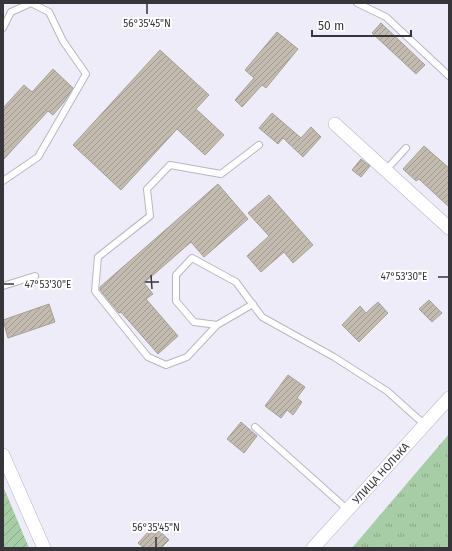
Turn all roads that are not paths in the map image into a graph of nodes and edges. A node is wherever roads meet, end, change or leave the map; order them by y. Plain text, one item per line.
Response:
1 (31, 3) edge
2 (357, 3) edge
3 (3, 28) edge
4 (449, 76) edge
5 (335, 124) dead end
6 (259, 145) dead end
7 (406, 148) dead end
8 (386, 170) junction
9 (3, 181) edge
10 (449, 228) edge
11 (35, 276) dead end
12 (3, 286) edge
13 (253, 304) junction
14 (217, 326) junction
15 (449, 398) edge
16 (425, 425) junction
17 (255, 427) dead end
18 (3, 455) edge
19 (348, 510) junction
20 (44, 548) edge
21 (313, 548) edge

1 - 3 lane
1 - 9 lane
2 - 4 lane
5 - 8 street
6 - 14 lane
7 - 8 lane
8 - 10 street
11 - 12 lane
13 - 14 lane
13 - 14 lane
13 - 16 lane
15 - 16 street, УЛИЦА НОЛЬКА
16 - 19 street, УЛИЦА НОЛЬКА
17 - 19 lane
18 - 20 street
19 - 21 street, УЛИЦА НОЛЬКА

